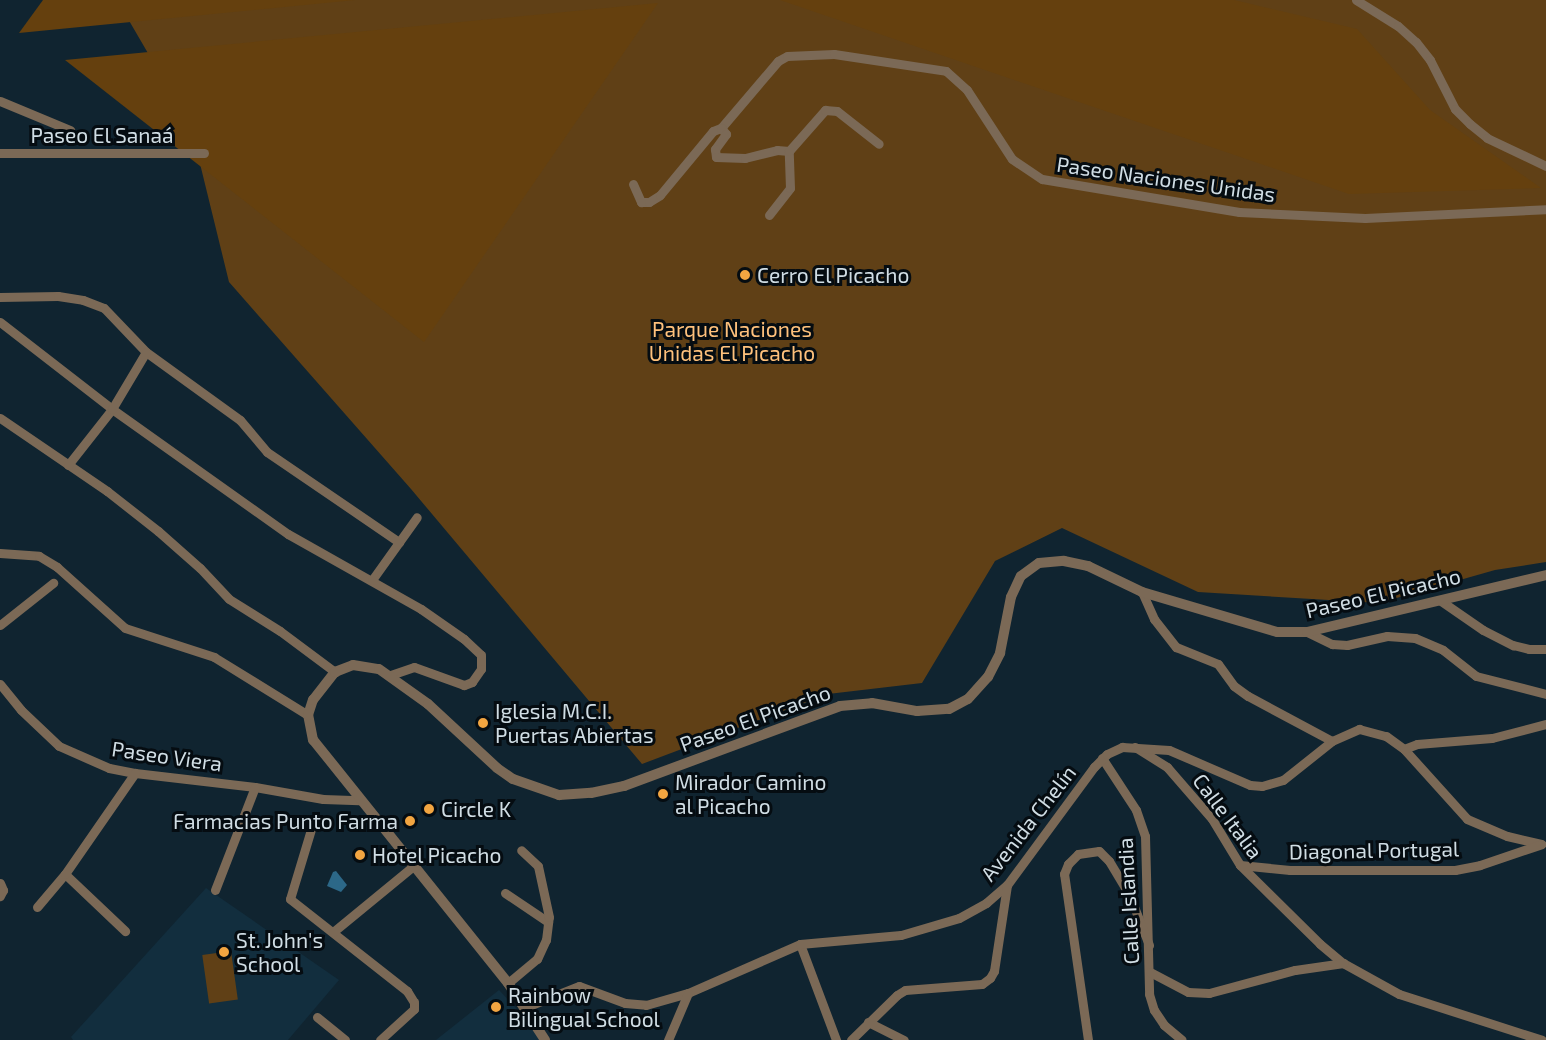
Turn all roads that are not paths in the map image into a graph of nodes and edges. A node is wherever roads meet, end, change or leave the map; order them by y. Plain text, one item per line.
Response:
1 (1356, 0) edge
2 (0, 101) edge
3 (721, 128) junction
4 (70, 130) dead end
5 (879, 144) dead end
6 (789, 151) junction
7 (0, 153) edge
8 (204, 153) dead end
9 (1546, 166) edge
10 (633, 184) dead end
11 (1546, 209) edge
12 (769, 214) dead end
13 (0, 297) edge
14 (0, 322) edge
15 (146, 352) junction
16 (112, 409) junction
17 (0, 418) edge
18 (68, 465) junction
19 (417, 517) dead end
20 (399, 542) junction
21 (0, 553) edge
22 (1546, 575) edge
23 (372, 580) junction
24 (53, 583) dead end
25 (1143, 592) junction
26 (1441, 601) junction
27 (0, 625) edge
28 (1307, 632) junction
29 (1546, 649) edge
30 (335, 672) junction
31 (391, 675) junction
32 (0, 684) edge
33 (1546, 694) edge
34 (308, 715) junction
35 (1546, 724) edge
36 (1332, 741) junction
37 (1133, 746) junction
38 (1404, 749) junction
39 (1102, 758) junction
40 (135, 774) junction
41 (255, 787) junction
42 (359, 800) junction
43 (312, 826) dead end
44 (1544, 844) edge
45 (521, 850) dead end
46 (1240, 865) junction
47 (412, 867) junction
48 (65, 874) junction
49 (0, 883) edge
50 (1007, 885) junction
51 (215, 890) dead end
52 (505, 893) dead end
53 (0, 896) edge
54 (37, 907) dead end
55 (548, 922) junction
56 (125, 931) dead end
57 (333, 932) junction
58 (800, 944) junction
59 (1149, 945) junction
60 (1343, 963) junction
61 (1150, 972) junction
62 (508, 983) junction
63 (688, 993) junction
64 (526, 1007) junction
65 (316, 1017) dead end
66 (868, 1022) junction
67 (345, 1040) edge
68 (380, 1040) edge
69 (545, 1040) edge
70 (668, 1040) edge
71 (836, 1040) edge
72 (851, 1040) edge
73 (904, 1040) edge
74 (1088, 1040) edge
75 (1182, 1040) edge
76 (1542, 1040) edge

1 - 9 street
2 - 4 street
3 - 6 street
3 - 10 street, Paseo Naciones Unidas
3 - 11 street, Paseo Naciones Unidas
5 - 6 street
6 - 12 street
7 - 8 street, Paseo El Sanaá
13 - 15 street
14 - 16 street
15 - 16 street
15 - 20 street
16 - 18 street
16 - 23 street
17 - 18 street
18 - 30 street
19 - 20 street
20 - 23 street
21 - 34 street
22 - 26 street, Paseo El Picacho
23 - 31 street
24 - 27 street
25 - 28 street, Paseo El Picacho
25 - 31 street, Paseo El Picacho
25 - 36 street
26 - 28 street, Paseo El Picacho
26 - 29 street
28 - 33 street
30 - 31 street, Paseo El Picacho
30 - 34 street
32 - 40 street, Paseo Viera
34 - 42 street
35 - 38 street
36 - 37 street, Avenida Chelín
36 - 38 street, Avenida Chelín
37 - 39 street, Avenida Chelín
37 - 46 street, Calle Italia
38 - 44 street, Avenida Chelín
39 - 50 street, Avenida Chelín
39 - 59 street, Calle Islandia
40 - 41 street, Paseo Viera
40 - 48 street
41 - 42 street, Paseo Viera
41 - 51 street
42 - 47 street
43 - 57 street
44 - 46 street, Diagonal Portugal
45 - 55 street
46 - 60 street, Calle Italia
47 - 57 street
47 - 62 street
48 - 54 street
48 - 56 street
49 - 53 street
50 - 58 street, Avenida Chelín
50 - 66 street
52 - 55 street
55 - 62 street
57 - 68 street
58 - 63 street, Avenida Chelín
58 - 71 street
59 - 61 street, Calle Islandia
59 - 74 street
60 - 61 street
60 - 76 street, Calle Italia
61 - 75 street, Calle Islandia
62 - 64 street
63 - 64 street, Avenida Chelín
63 - 70 street
64 - 69 street
65 - 67 street
66 - 72 street
66 - 73 street

